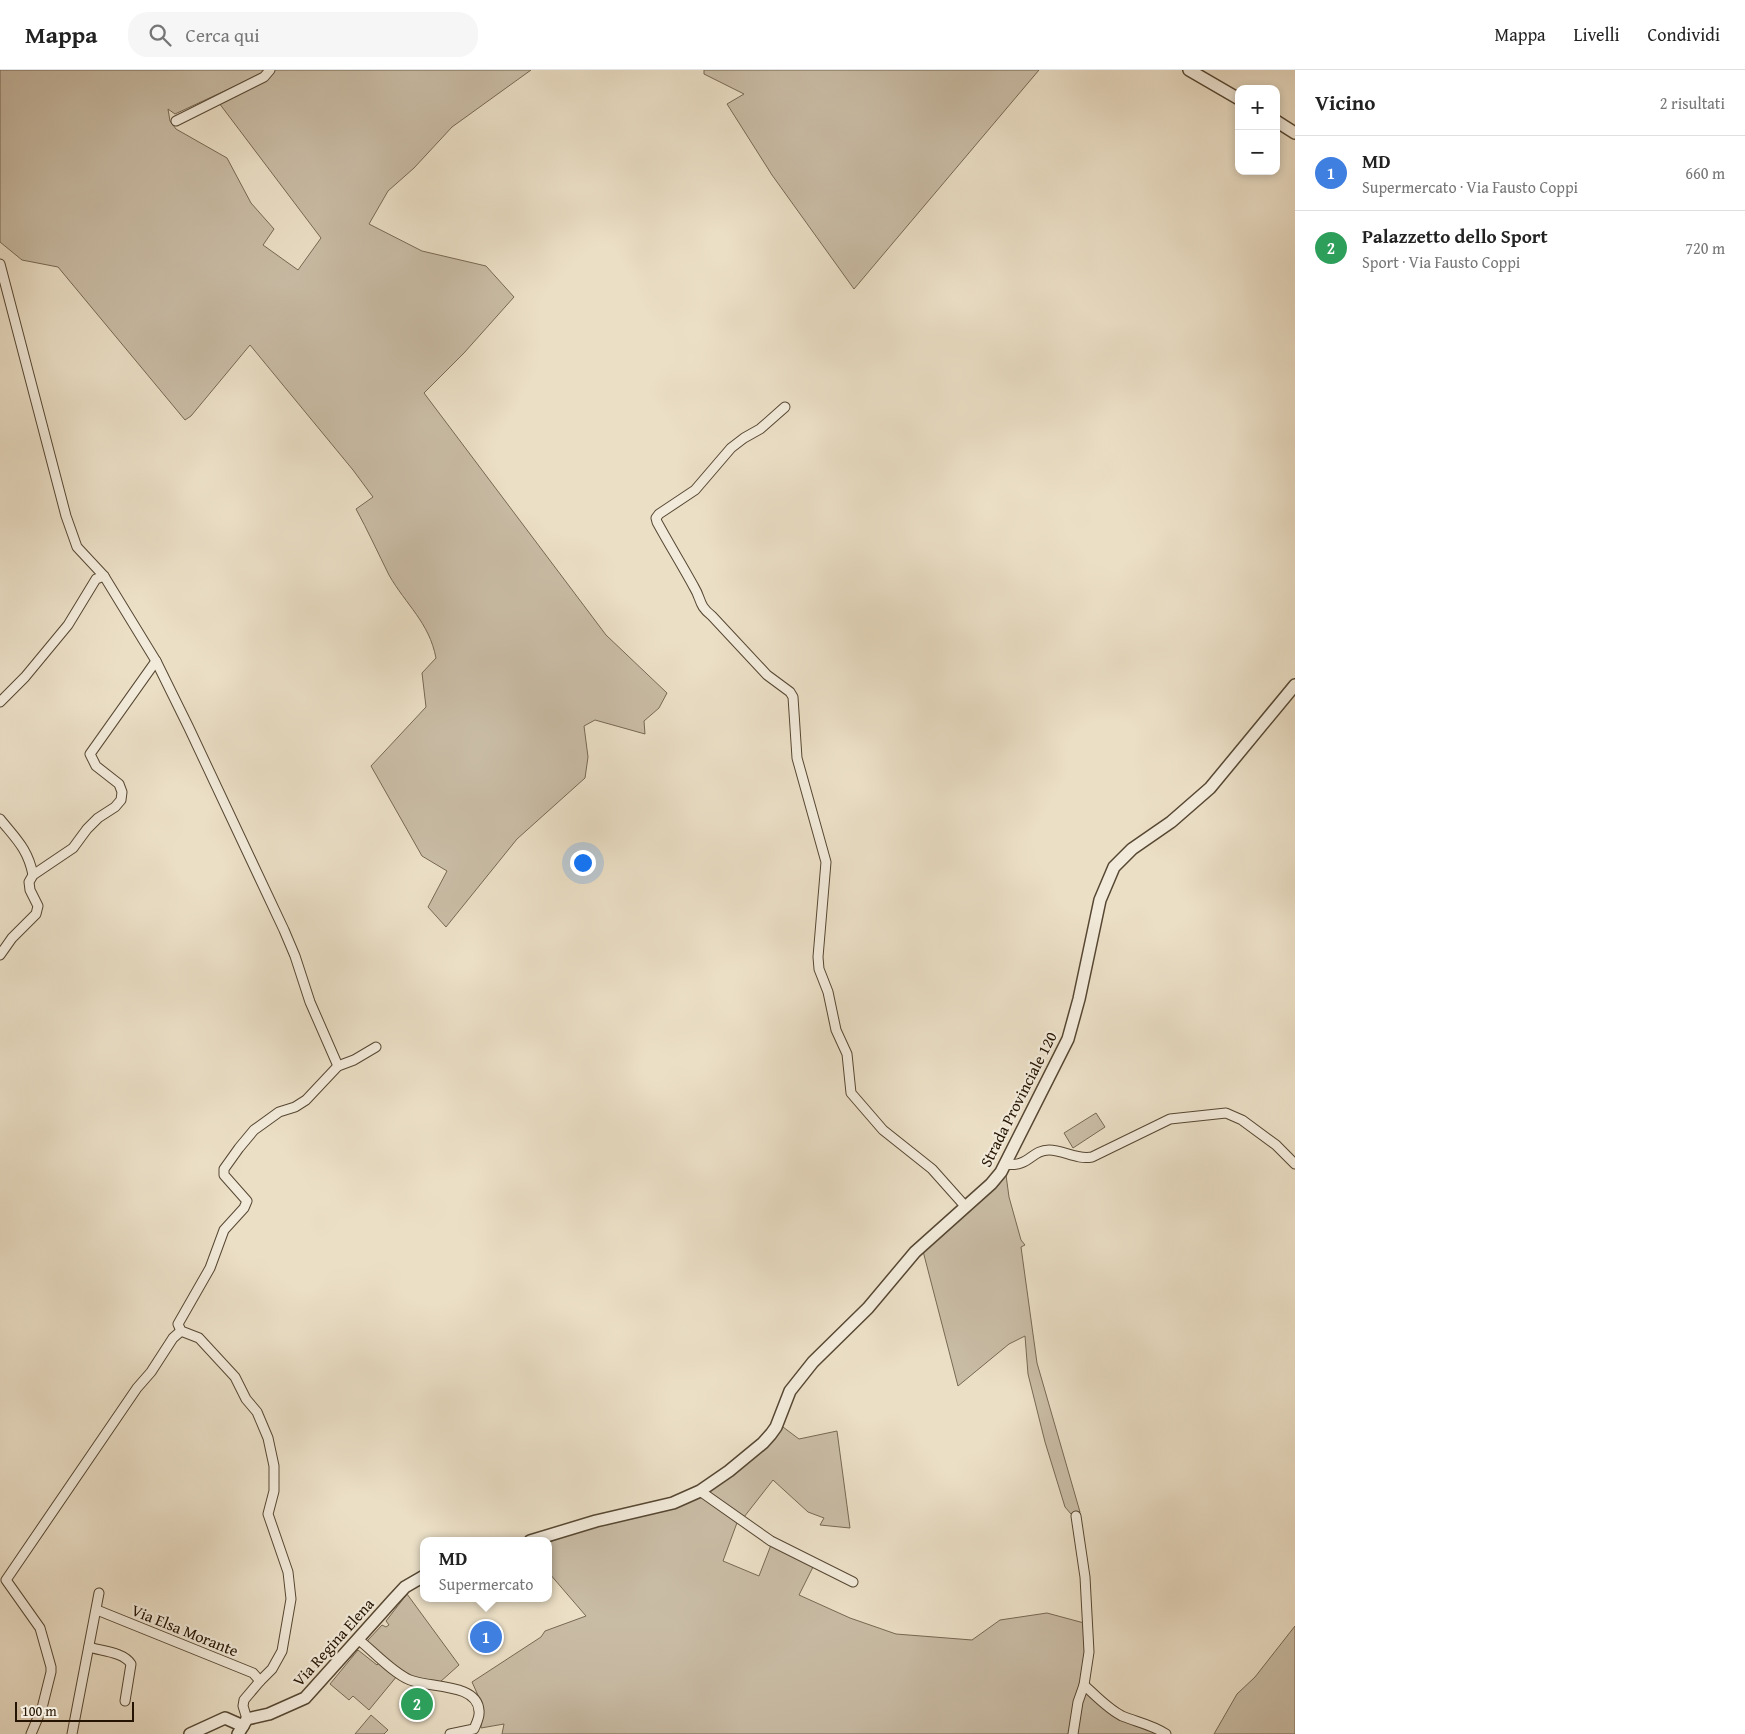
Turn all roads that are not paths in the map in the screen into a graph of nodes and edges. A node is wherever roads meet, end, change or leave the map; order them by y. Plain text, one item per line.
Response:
1 (270, 70) edge
2 (1189, 70) edge
3 (1235, 97) edge
4 (176, 121) dead end
5 (1280, 124) edge
6 (1295, 133) edge
7 (0, 264) edge
8 (785, 407) dead end
9 (104, 576) junction
10 (156, 661) junction
11 (1295, 685) edge
12 (0, 702) edge
13 (0, 819) edge
14 (33, 875) junction
15 (0, 955) edge
16 (376, 1047) dead end
17 (338, 1066) junction
18 (1005, 1164) junction
19 (1295, 1164) edge
20 (965, 1206) junction
21 (181, 1331) junction
22 (700, 1491) junction
23 (1076, 1516) dead end
24 (543, 1537) edge
25 (420, 1578) edge
26 (853, 1582) dead end
27 (99, 1593) dead end
28 (96, 1610) junction
29 (359, 1640) junction
30 (89, 1648) junction
31 (260, 1681) junction
32 (1084, 1686) junction
33 (125, 1701) dead end
34 (242, 1727) edge
35 (31, 1734) edge
36 (72, 1734) edge
37 (190, 1734) edge
38 (450, 1734) edge
39 (1073, 1734) edge
40 (1166, 1734) edge

1 - 4 street
2 - 3 street
5 - 6 street
7 - 9 street
8 - 20 street
9 - 10 street
9 - 12 street
10 - 14 street
10 - 17 street
11 - 18 street, Strada Provinciale 120
13 - 14 street
14 - 15 street
16 - 17 street
17 - 21 street
18 - 19 street
18 - 20 street, Strada Provinciale 120
20 - 22 street, Strada Provinciale 120
21 - 31 street
21 - 35 street
22 - 24 street, Strada Provinciale 120
22 - 26 street
23 - 32 street
25 - 29 street, Via Regina Elena
27 - 28 street
28 - 30 street
28 - 31 street, Via Elsa Morante
29 - 34 street, Via Regina Elena
29 - 38 street
30 - 33 street
30 - 36 street
31 - 34 street
32 - 39 street
32 - 40 street
34 - 37 street

